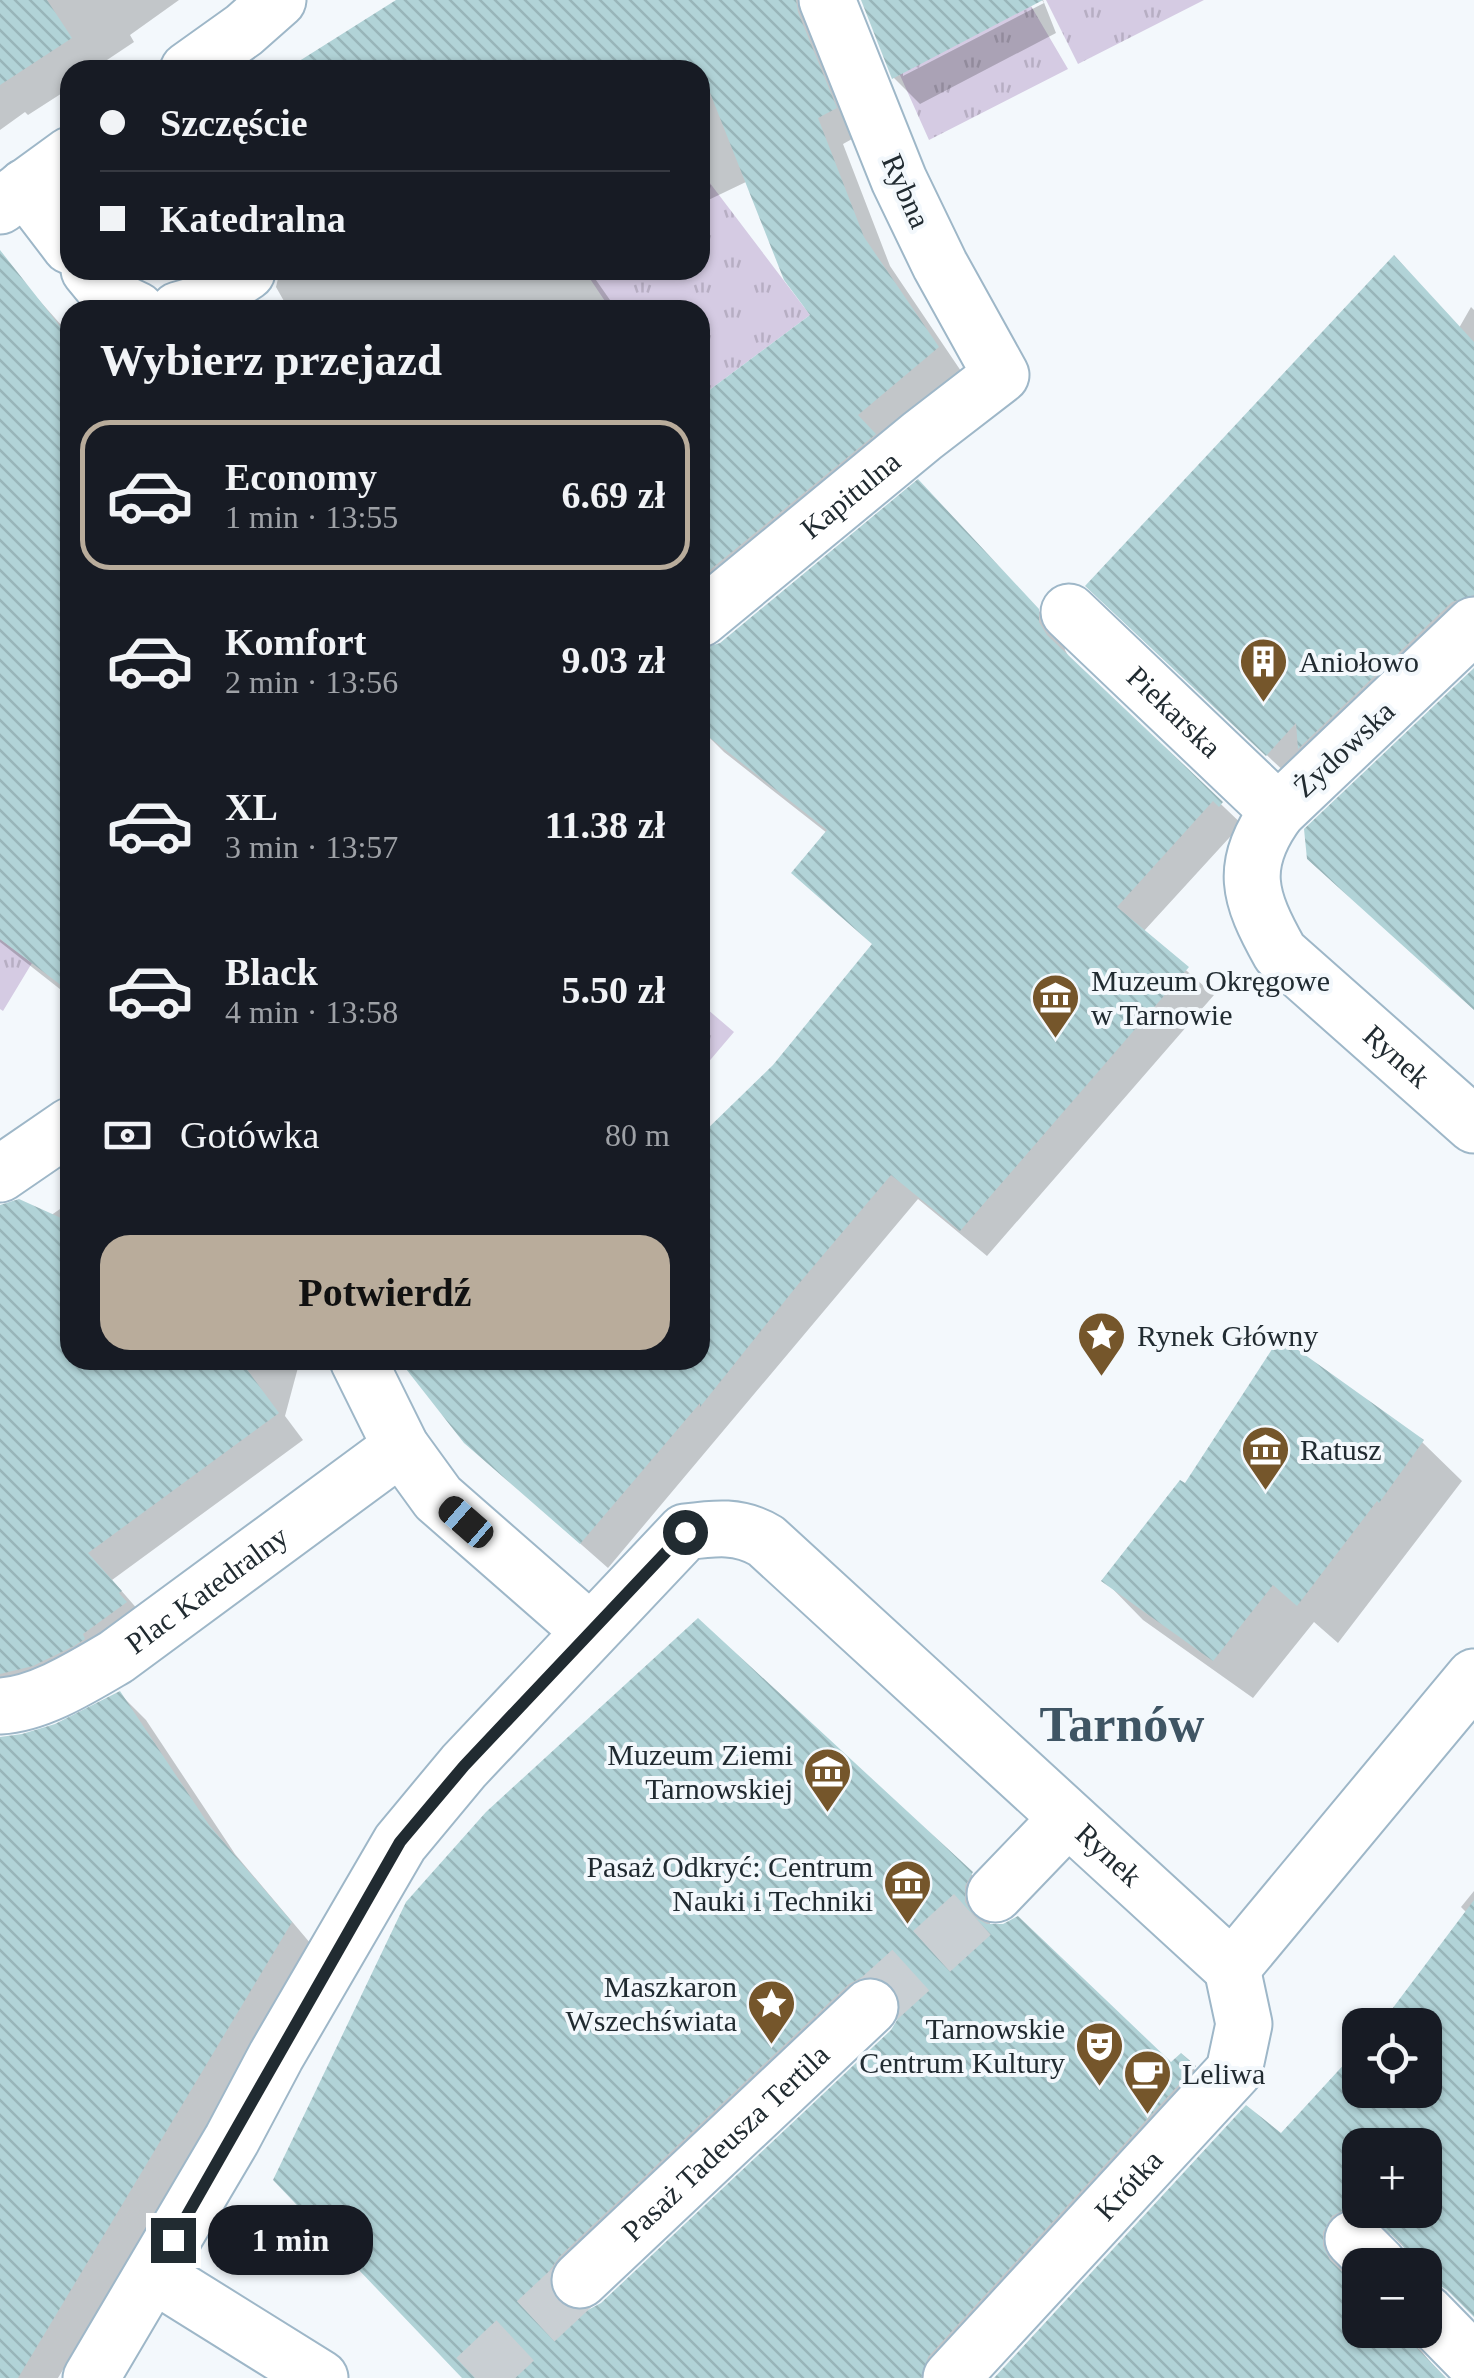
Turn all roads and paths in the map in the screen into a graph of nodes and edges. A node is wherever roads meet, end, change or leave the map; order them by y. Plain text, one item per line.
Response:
1 (278, 0) edge
2 (827, 0) edge
3 (202, 60) edge
4 (60, 162) edge
5 (13, 196) edge
6 (60, 237) edge
7 (97, 280) edge
8 (255, 284) edge
9 (116, 300) edge
10 (210, 300) edge
11 (1001, 375) joint
12 (710, 611) edge
13 (1069, 612) dead end
14 (1474, 625) edge
15 (1278, 811) junction
16 (1253, 892) joint
17 (1474, 1125) edge
18 (60, 1133) edge
19 (0, 1174) edge
20 (363, 1370) edge
21 (400, 1447) junction
22 (590, 1631) junction
23 (1474, 1677) edge
24 (0, 1706) edge
25 (1066, 1819) junction
26 (994, 1894) tunnel mouth
27 (1232, 1968) junction
28 (870, 2007) tunnel mouth
29 (153, 2274) junction
30 (580, 2280) tunnel mouth
31 (1442, 2329) edge
32 (1474, 2362) edge
33 (91, 2378) edge
34 (320, 2378) edge
35 (951, 2378) edge

1 - 3 street
2 - 11 street, Rybna
4 - 5 street
5 - 6 street
7 - 9 street
8 - 10 street
11 - 12 street, Kapitulna
13 - 15 street, Piekarska
14 - 15 street, Żydowska
15 - 16 street, Żydowska
16 - 17 street, Rynek
18 - 19 street
20 - 21 street
21 - 22 street
21 - 24 street, Plac Katedralny
22 - 25 street, Rynek
22 - 29 street
23 - 27 street
25 - 26 street
25 - 27 street, Rynek
27 - 35 street, Krótka
28 - 30 street, Pasaż Tadeusza Tertila
29 - 33 street
29 - 34 street
31 - 32 street

